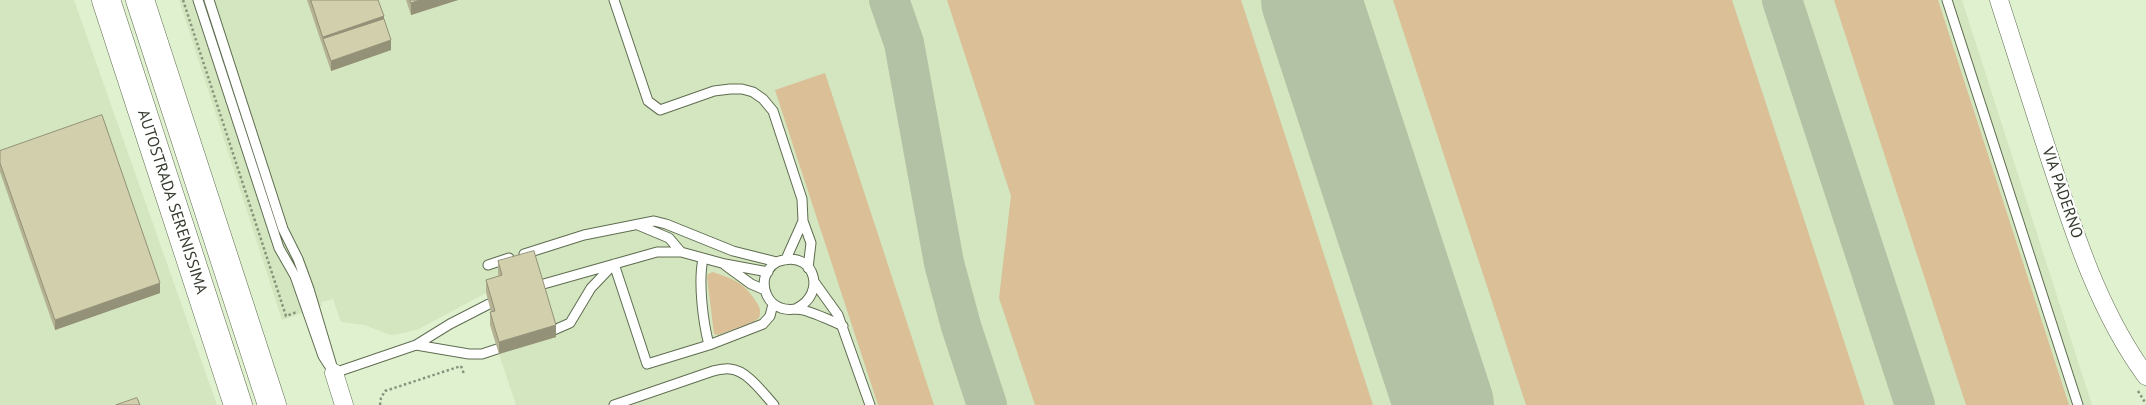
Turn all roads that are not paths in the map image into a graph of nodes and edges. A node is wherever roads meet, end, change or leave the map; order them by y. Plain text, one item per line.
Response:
1 (106, 0) edge
2 (140, 0) edge
3 (198, 0) edge
4 (209, 0) edge
5 (614, 0) edge
6 (1947, 0) edge
7 (1999, 0) edge
8 (804, 221) junction
9 (635, 224) junction
10 (681, 252) junction
11 (703, 259) junction
12 (782, 260) junction
13 (488, 264) dead end
14 (614, 264) junction
15 (725, 264) junction
16 (808, 268) junction
17 (768, 272) junction
18 (815, 283) junction
19 (540, 285) edge
20 (765, 290) junction
21 (489, 304) edge
22 (774, 304) junction
23 (797, 308) junction
24 (843, 326) junction
25 (554, 330) edge
26 (416, 345) junction
27 (709, 345) junction
28 (497, 349) edge
29 (334, 373) junction
30 (2146, 376) edge
31 (238, 405) edge
32 (272, 405) edge
33 (344, 405) edge
34 (614, 405) edge
35 (774, 405) edge
36 (870, 405) edge
37 (2078, 405) edge

1 - 31 highway, AUTOSTRADA SERENISSIMA
2 - 32 highway, AUTOSTRADA SERENISSIMA
3 - 29 lane
4 - 29 lane
5 - 8 lane
6 - 37 lane
7 - 30 street, VIA PADERNO
8 - 12 lane
8 - 16 lane
9 - 10 lane
9 - 12 lane
9 - 13 lane
10 - 11 lane
10 - 14 lane
11 - 15 lane
11 - 27 lane
12 - 16 lane
12 - 17 lane
14 - 19 lane
14 - 25 lane
14 - 27 lane
15 - 17 lane
15 - 20 lane
16 - 18 lane
17 - 20 lane
18 - 23 lane
18 - 24 lane
20 - 22 lane
21 - 26 lane
22 - 23 lane
22 - 27 lane
23 - 24 lane
24 - 36 lane
26 - 28 lane
26 - 29 lane
29 - 33 street
34 - 35 lane

